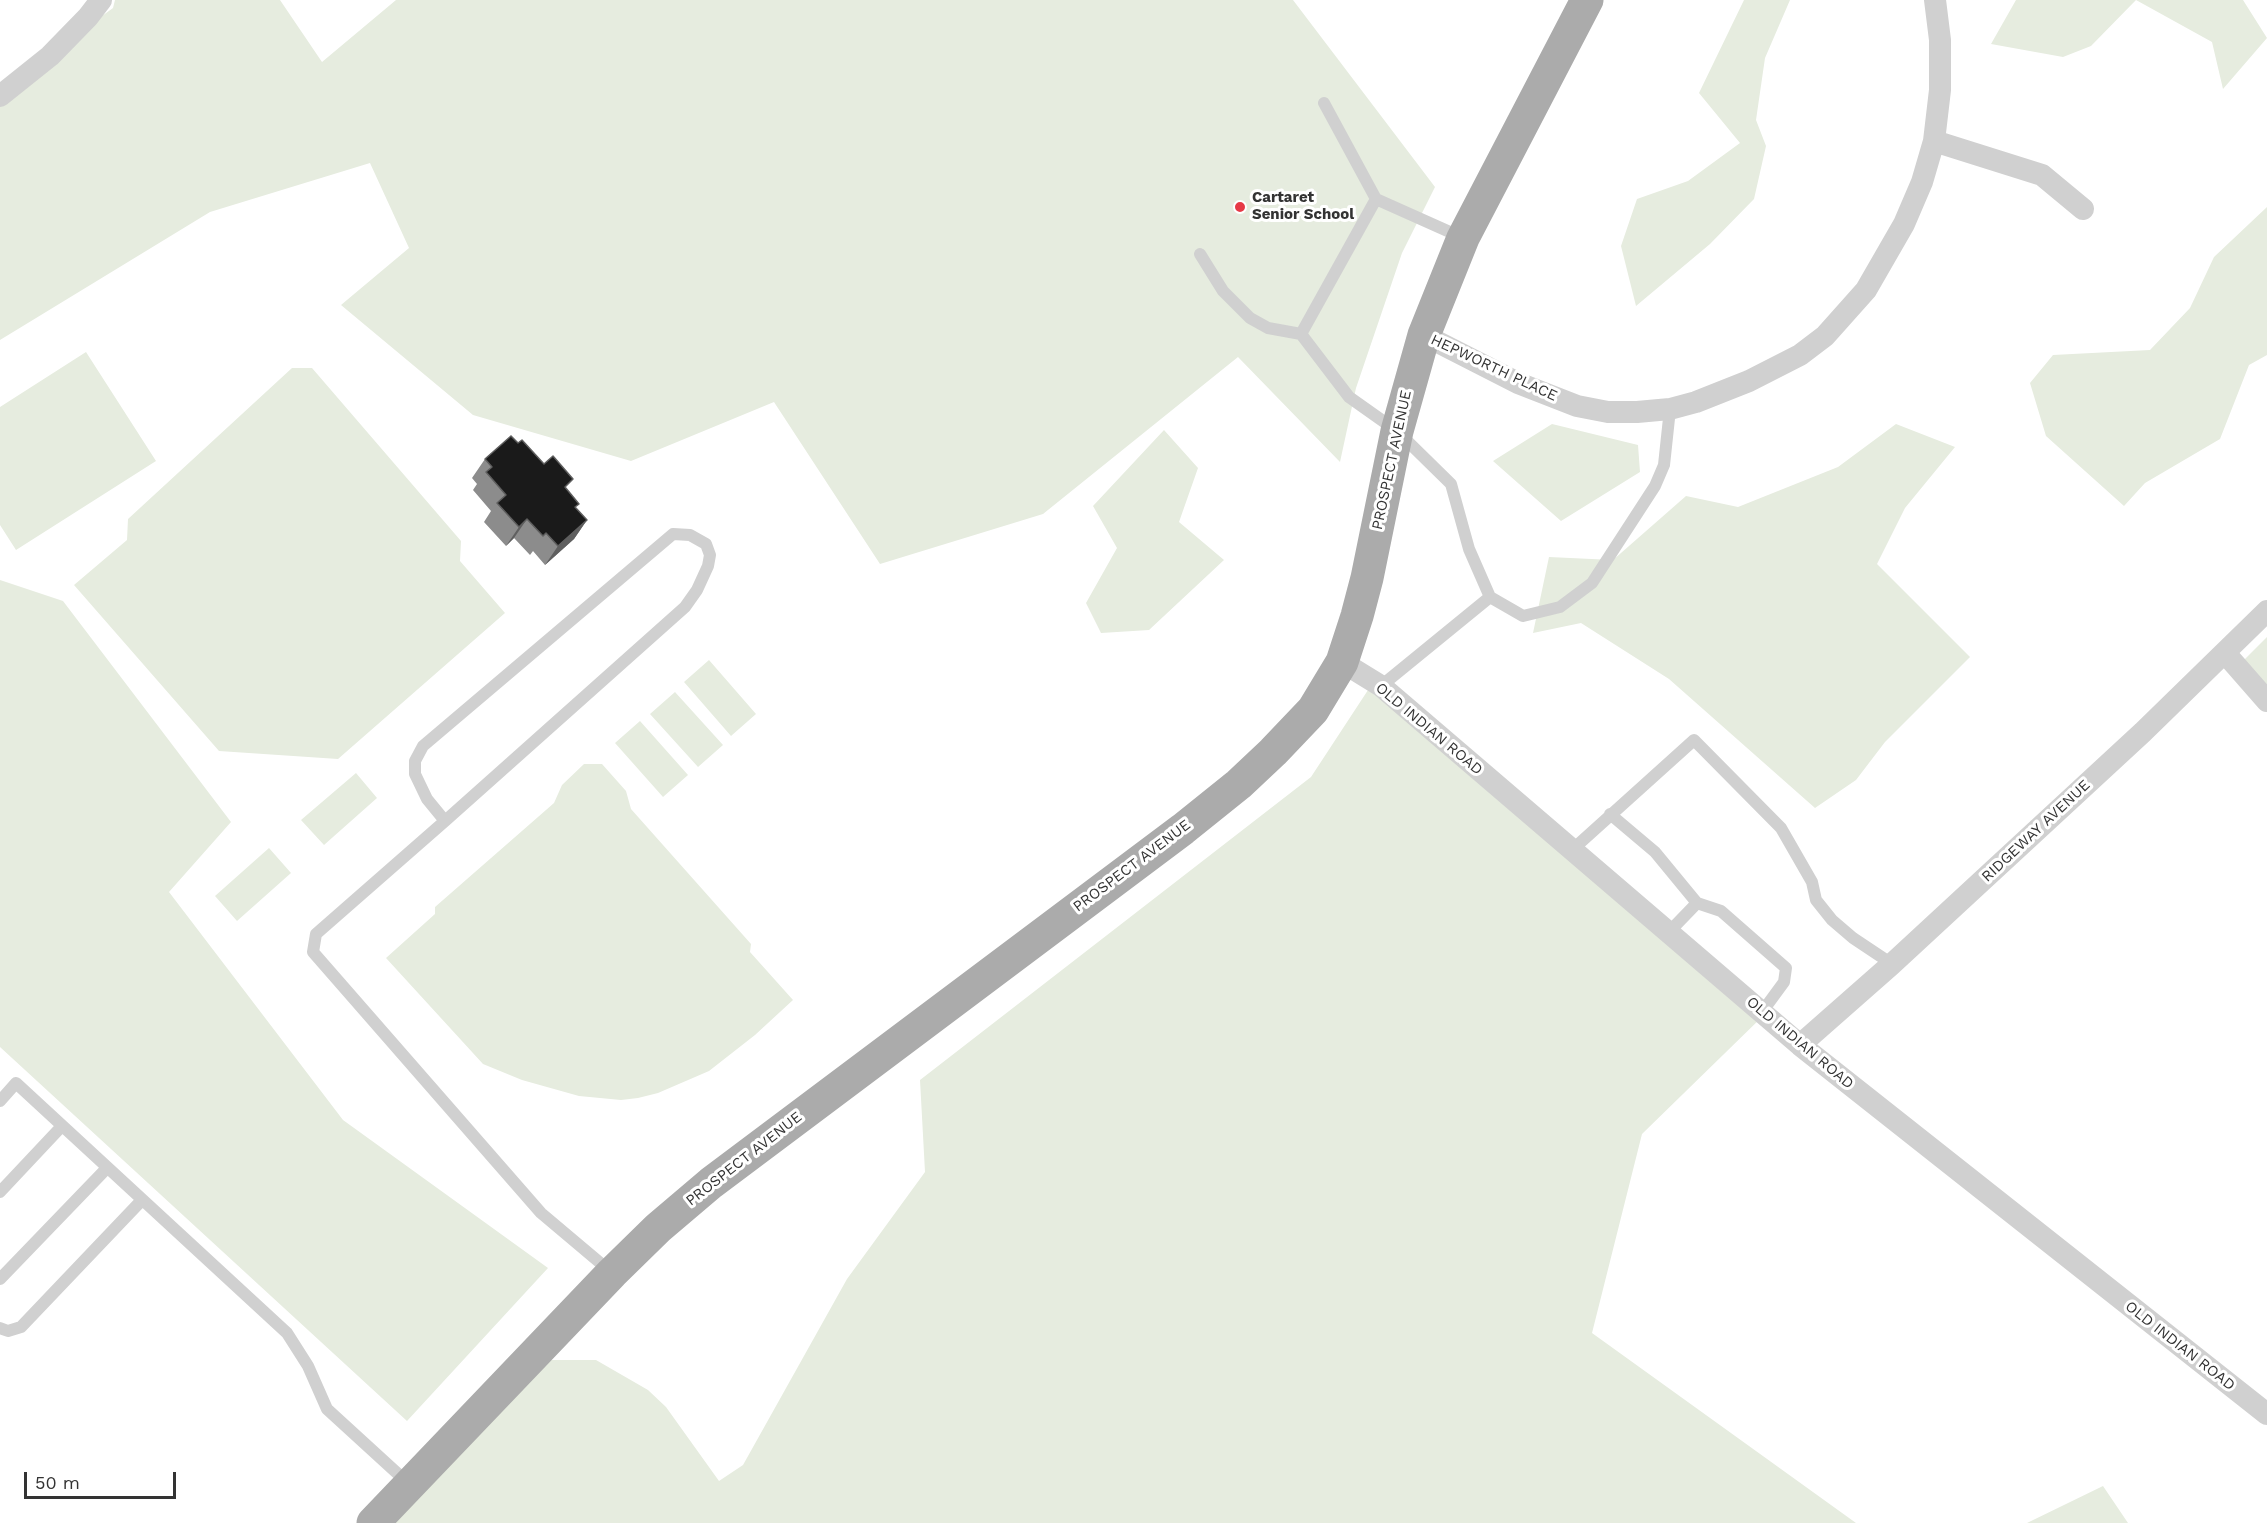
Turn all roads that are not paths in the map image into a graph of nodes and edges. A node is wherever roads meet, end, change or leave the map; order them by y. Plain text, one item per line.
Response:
1 (101, 0) edge
2 (1587, 0) edge
3 (1935, 0) edge
4 (0, 96) edge
5 (1324, 103) dead end
6 (1934, 141) junction
7 (1376, 199) junction
8 (2083, 209) dead end
9 (1463, 238) junction
10 (1200, 254) dead end
11 (1300, 334) junction
12 (1424, 335) junction
13 (1670, 409) junction
14 (1397, 431) junction
15 (1490, 597) junction
16 (2267, 611) edge
17 (2225, 653) junction
18 (1342, 662) junction
19 (1381, 686) junction
20 (2267, 701) edge
21 (1610, 814) junction
22 (445, 821) junction
23 (1572, 850) junction
24 (1697, 903) junction
25 (1669, 932) junction
26 (1892, 964) junction
27 (1762, 1012) junction
28 (1800, 1046) junction
29 (0, 1101) edge
30 (62, 1126) junction
31 (107, 1167) junction
32 (0, 1192) edge
33 (142, 1200) junction
34 (612, 1273) junction
35 (0, 1279) edge
36 (0, 1328) edge
37 (2267, 1414) edge
38 (410, 1485) junction
39 (373, 1523) edge

1 - 4 street
2 - 9 main road, PROSPECT AVENUE
3 - 6 street, HEPWORTH PLACE
5 - 7 lane
6 - 8 street
6 - 13 street, HEPWORTH PLACE
7 - 9 lane
7 - 11 lane
9 - 12 main road, PROSPECT AVENUE
10 - 11 lane
11 - 14 lane
12 - 13 street, HEPWORTH PLACE
12 - 14 main road, PROSPECT AVENUE
13 - 15 lane
14 - 15 lane
14 - 18 main road, PROSPECT AVENUE
15 - 19 lane
16 - 17 street, RIDGEWAY AVENUE
17 - 20 street
17 - 26 street, RIDGEWAY AVENUE
18 - 19 street, OLD INDIAN ROAD
18 - 34 main road, PROSPECT AVENUE
19 - 23 street, OLD INDIAN ROAD
21 - 23 lane
21 - 24 lane
21 - 26 lane
22 - 22 lane
22 - 34 lane
23 - 25 street, OLD INDIAN ROAD
24 - 25 lane
24 - 27 lane
25 - 27 street, OLD INDIAN ROAD
26 - 28 street, RIDGEWAY AVENUE
27 - 28 street, OLD INDIAN ROAD
28 - 37 street, OLD INDIAN ROAD
29 - 30 lane
30 - 31 lane
30 - 32 lane
31 - 33 lane
31 - 35 lane
33 - 36 lane
33 - 38 lane
34 - 38 main road, PROSPECT AVENUE
38 - 39 main road, PROSPECT AVENUE

